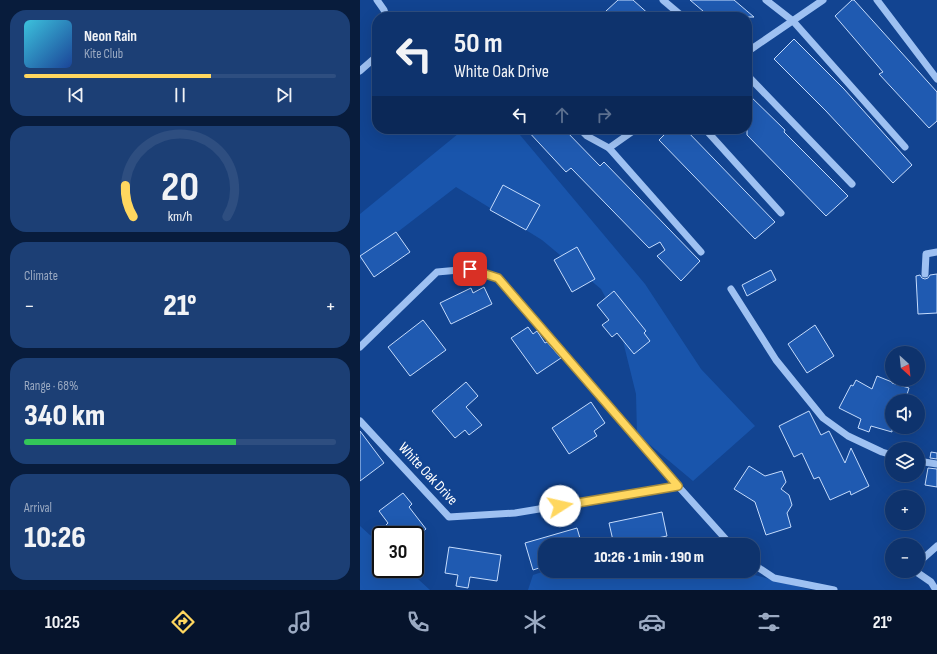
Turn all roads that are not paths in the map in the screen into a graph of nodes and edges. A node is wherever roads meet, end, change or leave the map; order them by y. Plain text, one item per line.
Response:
1 (377, 0) edge
2 (663, 0) edge
3 (766, 0) edge
4 (823, 0) edge
5 (877, 0) edge
6 (385, 12) edge
7 (677, 12) edge
8 (793, 21) junction
9 (752, 49) edge
10 (372, 61) edge
11 (360, 72) edge
12 (937, 78) edge
13 (752, 80) edge
14 (585, 134) edge
15 (629, 134) edge
16 (709, 134) edge
17 (905, 147) dead end
18 (609, 148) junction
19 (852, 184) dead end
20 (781, 213) dead end
21 (701, 252) dead end
22 (937, 252) edge
23 (925, 274) dead end
24 (731, 289) dead end
25 (360, 346) edge
26 (360, 420) edge
27 (885, 453) edge
28 (925, 462) edge
29 (937, 464) edge
30 (678, 486) junction
31 (725, 538) edge
32 (937, 546) edge
33 (925, 557) edge
34 (760, 569) edge
35 (925, 578) edge
36 (834, 590) edge
37 (936, 590) edge

1 - 6 street
2 - 7 street
3 - 8 street
4 - 8 street
5 - 12 street
8 - 9 street
8 - 17 street
10 - 11 street
13 - 19 street
14 - 18 street
15 - 18 street
16 - 20 street
18 - 21 street
22 - 23 street
24 - 27 street
25 - 30 street
26 - 30 street, White Oak Drive
28 - 29 street
30 - 31 street
32 - 33 street
34 - 36 street
35 - 37 street

